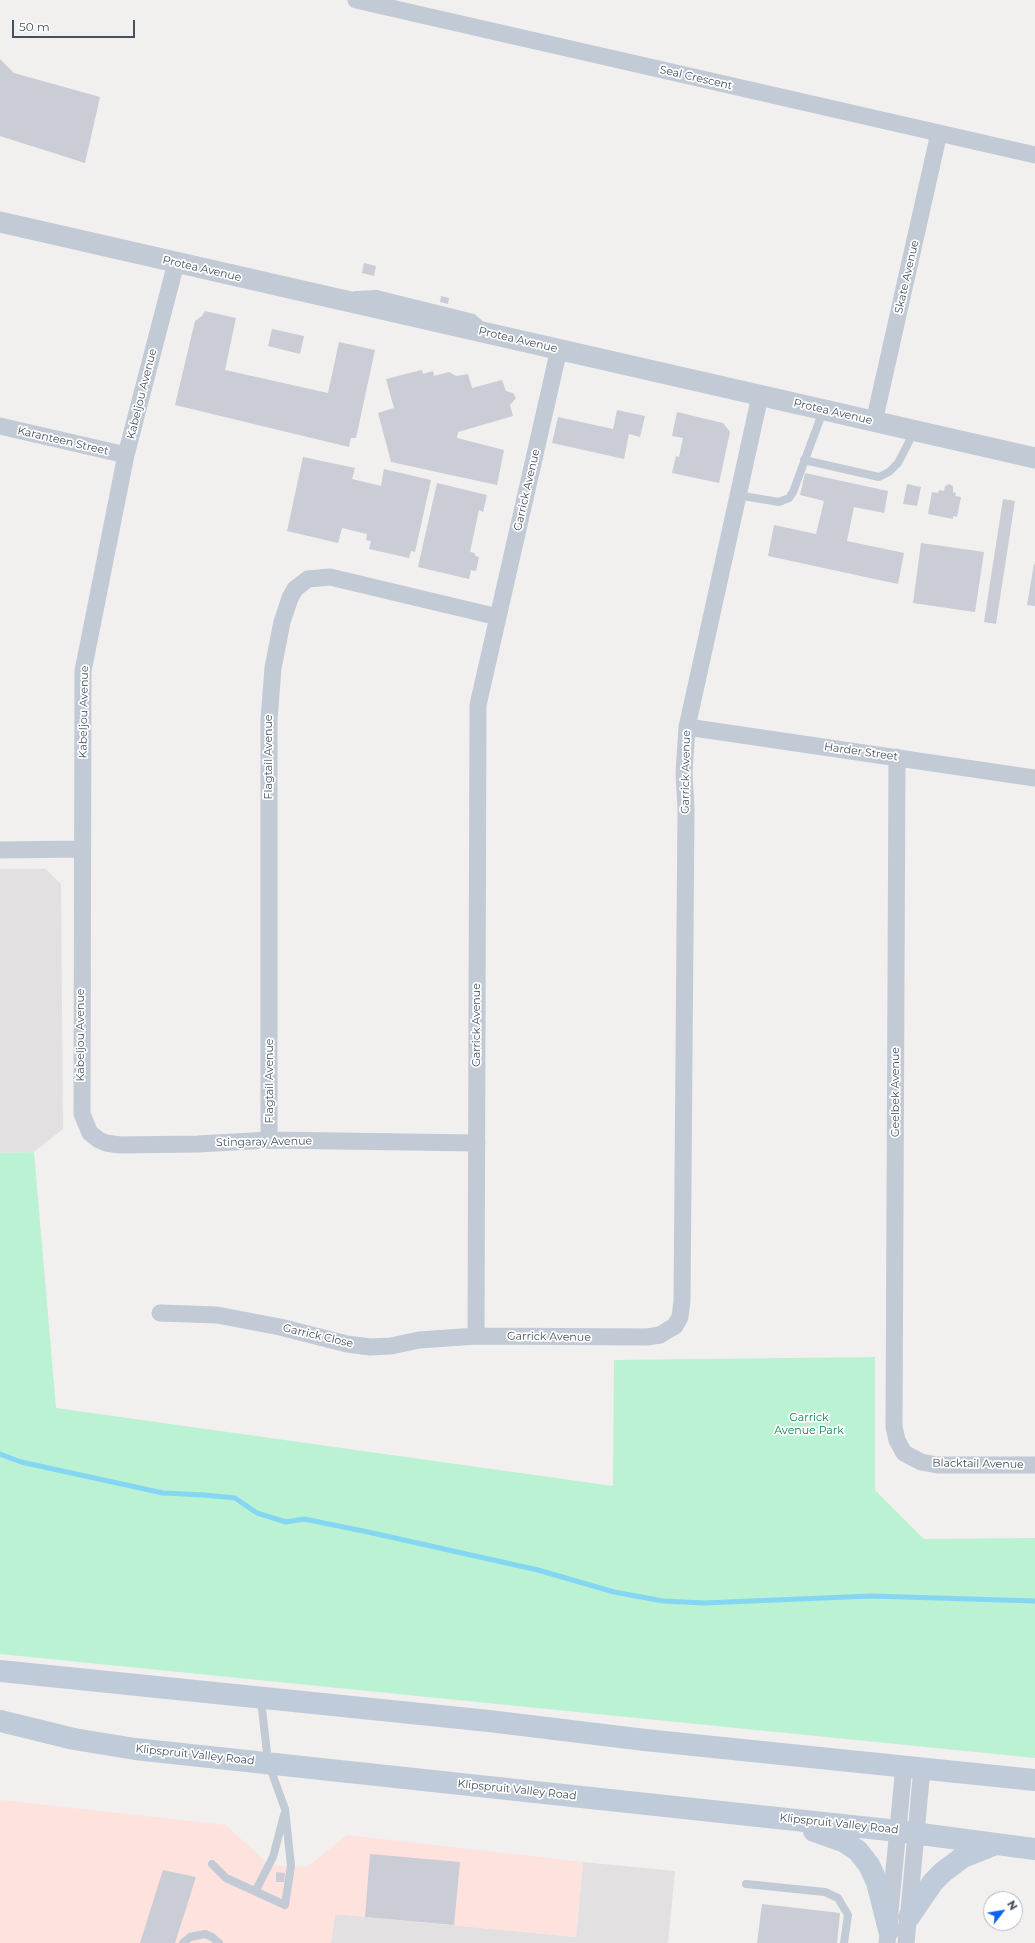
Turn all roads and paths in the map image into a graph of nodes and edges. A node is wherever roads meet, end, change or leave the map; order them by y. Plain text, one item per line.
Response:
1 (356, 0) edge
2 (939, 133) junction
3 (1035, 155) edge
4 (0, 222) edge
5 (176, 263) junction
6 (559, 349) junction
7 (760, 396) junction
8 (823, 410) junction
9 (874, 422) junction
10 (0, 426) edge
11 (915, 431) junction
12 (126, 455) junction
13 (1035, 458) edge
14 (804, 460) junction
15 (738, 496) junction
16 (498, 617) junction
17 (686, 727) junction
18 (897, 757) junction
19 (1035, 778) edge
20 (82, 849) junction
21 (0, 850) edge
22 (80, 1099) joint
23 (269, 1140) junction
24 (477, 1144) junction
25 (160, 1313) dead end
26 (476, 1336) junction
27 (894, 1427) joint
28 (1035, 1465) edge
29 (0, 1671) edge
30 (261, 1699) junction
31 (0, 1721) edge
32 (268, 1762) junction
33 (913, 1767) junction
34 (1035, 1780) edge
35 (285, 1809) junction
36 (763, 1817) junction
37 (908, 1832) junction
38 (993, 1845) junction
39 (1035, 1849) edge
40 (212, 1864) dead end
41 (746, 1884) dead end
42 (256, 1890) junction
43 (909, 1917) junction
44 (888, 1936) edge
45 (183, 1943) edge
46 (219, 1943) edge
47 (844, 1943) edge
48 (906, 1943) edge

1 - 2 street, Seal Crescent
2 - 3 street, Seal Crescent
2 - 9 street, Skate Avenue
4 - 5 street, Protea Avenue
5 - 6 street, Protea Avenue
5 - 12 street, Kabeljou Avenue
6 - 7 street, Protea Avenue
6 - 16 street, Garrick Avenue
7 - 8 street, Protea Avenue
7 - 15 street, Garrick Avenue
8 - 9 street, Protea Avenue
8 - 14 lane
9 - 11 street, Protea Avenue
10 - 12 street, Karanteen Street
11 - 13 street, Protea Avenue
11 - 14 lane
12 - 20 street, Kabeljou Avenue
14 - 15 lane
15 - 17 street, Garrick Avenue
16 - 23 street, Flagtail Avenue
16 - 24 street, Garrick Avenue
17 - 18 street, Harder Street
17 - 26 street, Garrick Avenue
18 - 19 street, Harder Street
18 - 27 street, Geelbek Avenue
20 - 21 street
20 - 22 street, Kabeljou Avenue
22 - 23 street, Stingaray Avenue
23 - 24 street, Stingaray Avenue
24 - 26 street, Garrick Avenue
25 - 26 street, Garrick Close
27 - 28 street, Blacktail Avenue
29 - 30 main road
30 - 32 lane
30 - 33 main road
31 - 32 main road, Klipspruit Valley Road
32 - 35 lane
32 - 36 main road, Klipspruit Valley Road
33 - 34 main road
33 - 37 street
35 - 42 lane
35 - 42 lane
36 - 37 main road, Klipspruit Valley Road
36 - 44 main road
37 - 38 main road, Klipspruit Valley Road
37 - 43 street
37 - 44 street
38 - 39 main road, Klipspruit Valley Road
38 - 43 main road
40 - 42 lane
41 - 47 lane
43 - 48 street
45 - 46 lane

